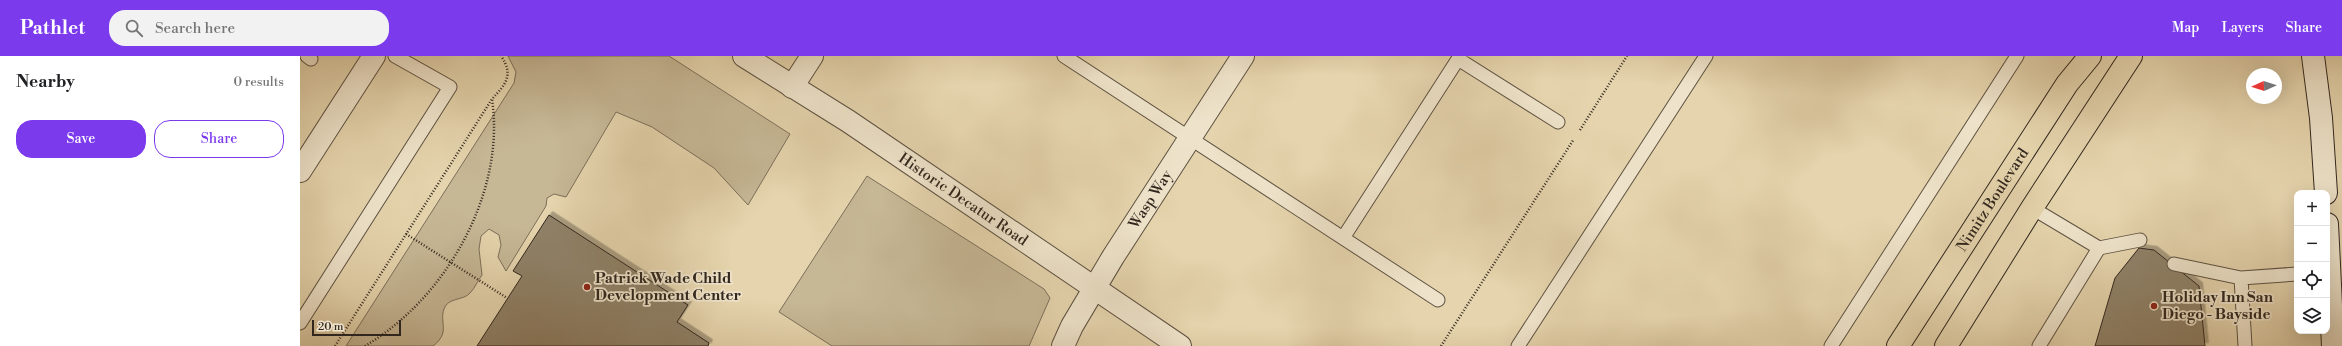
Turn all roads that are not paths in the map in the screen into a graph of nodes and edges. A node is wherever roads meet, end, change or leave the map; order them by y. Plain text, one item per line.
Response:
1 (374, 56) edge
2 (395, 56) edge
3 (744, 56) edge
4 (812, 56) edge
5 (1064, 56) edge
6 (1243, 56) edge
7 (1706, 56) edge
8 (2017, 56) edge
9 (2082, 56) edge
10 (2090, 56) edge
11 (2131, 56) edge
12 (2313, 56) edge
13 (1459, 58) edge
14 (2068, 84) junction
15 (792, 87) junction
16 (1558, 122) dead end
17 (1190, 137) junction
18 (300, 171) edge
19 (2326, 190) edge
20 (2032, 208) junction
21 (2327, 226) edge
22 (1343, 238) junction
23 (2140, 240) dead end
24 (2099, 248) junction
25 (2328, 262) edge
26 (2174, 264) dead end
27 (2294, 274) edge
28 (2241, 278) junction
29 (1094, 289) junction
30 (2330, 298) edge
31 (1438, 300) dead end
32 (300, 323) edge
33 (1063, 346) edge
34 (1180, 346) edge
35 (1518, 346) edge
36 (1830, 346) edge
37 (1898, 346) edge
38 (1946, 346) edge
39 (2039, 346) edge
40 (2245, 346) edge
41 (2333, 346) edge

1 - 18 street
2 - 32 lane
3 - 15 street, Historic Decatur Road
4 - 15 street
5 - 17 lane
6 - 17 street, Wasp Way
7 - 35 lane
8 - 36 lane
9 - 14 main road
10 - 14 main road, Nimitz Boulevard
11 - 20 main road
12 - 19 street
13 - 16 lane
13 - 22 lane
14 - 37 main road, Nimitz Boulevard
15 - 29 street, Historic Decatur Road
17 - 22 lane
17 - 29 street, Wasp Way
20 - 24 lane
20 - 38 main road
21 - 25 street
22 - 31 lane
23 - 24 lane
24 - 39 lane
26 - 28 lane
27 - 28 lane
28 - 40 lane
29 - 33 street, Wasp Way
29 - 34 street, Historic Decatur Road
30 - 41 street

